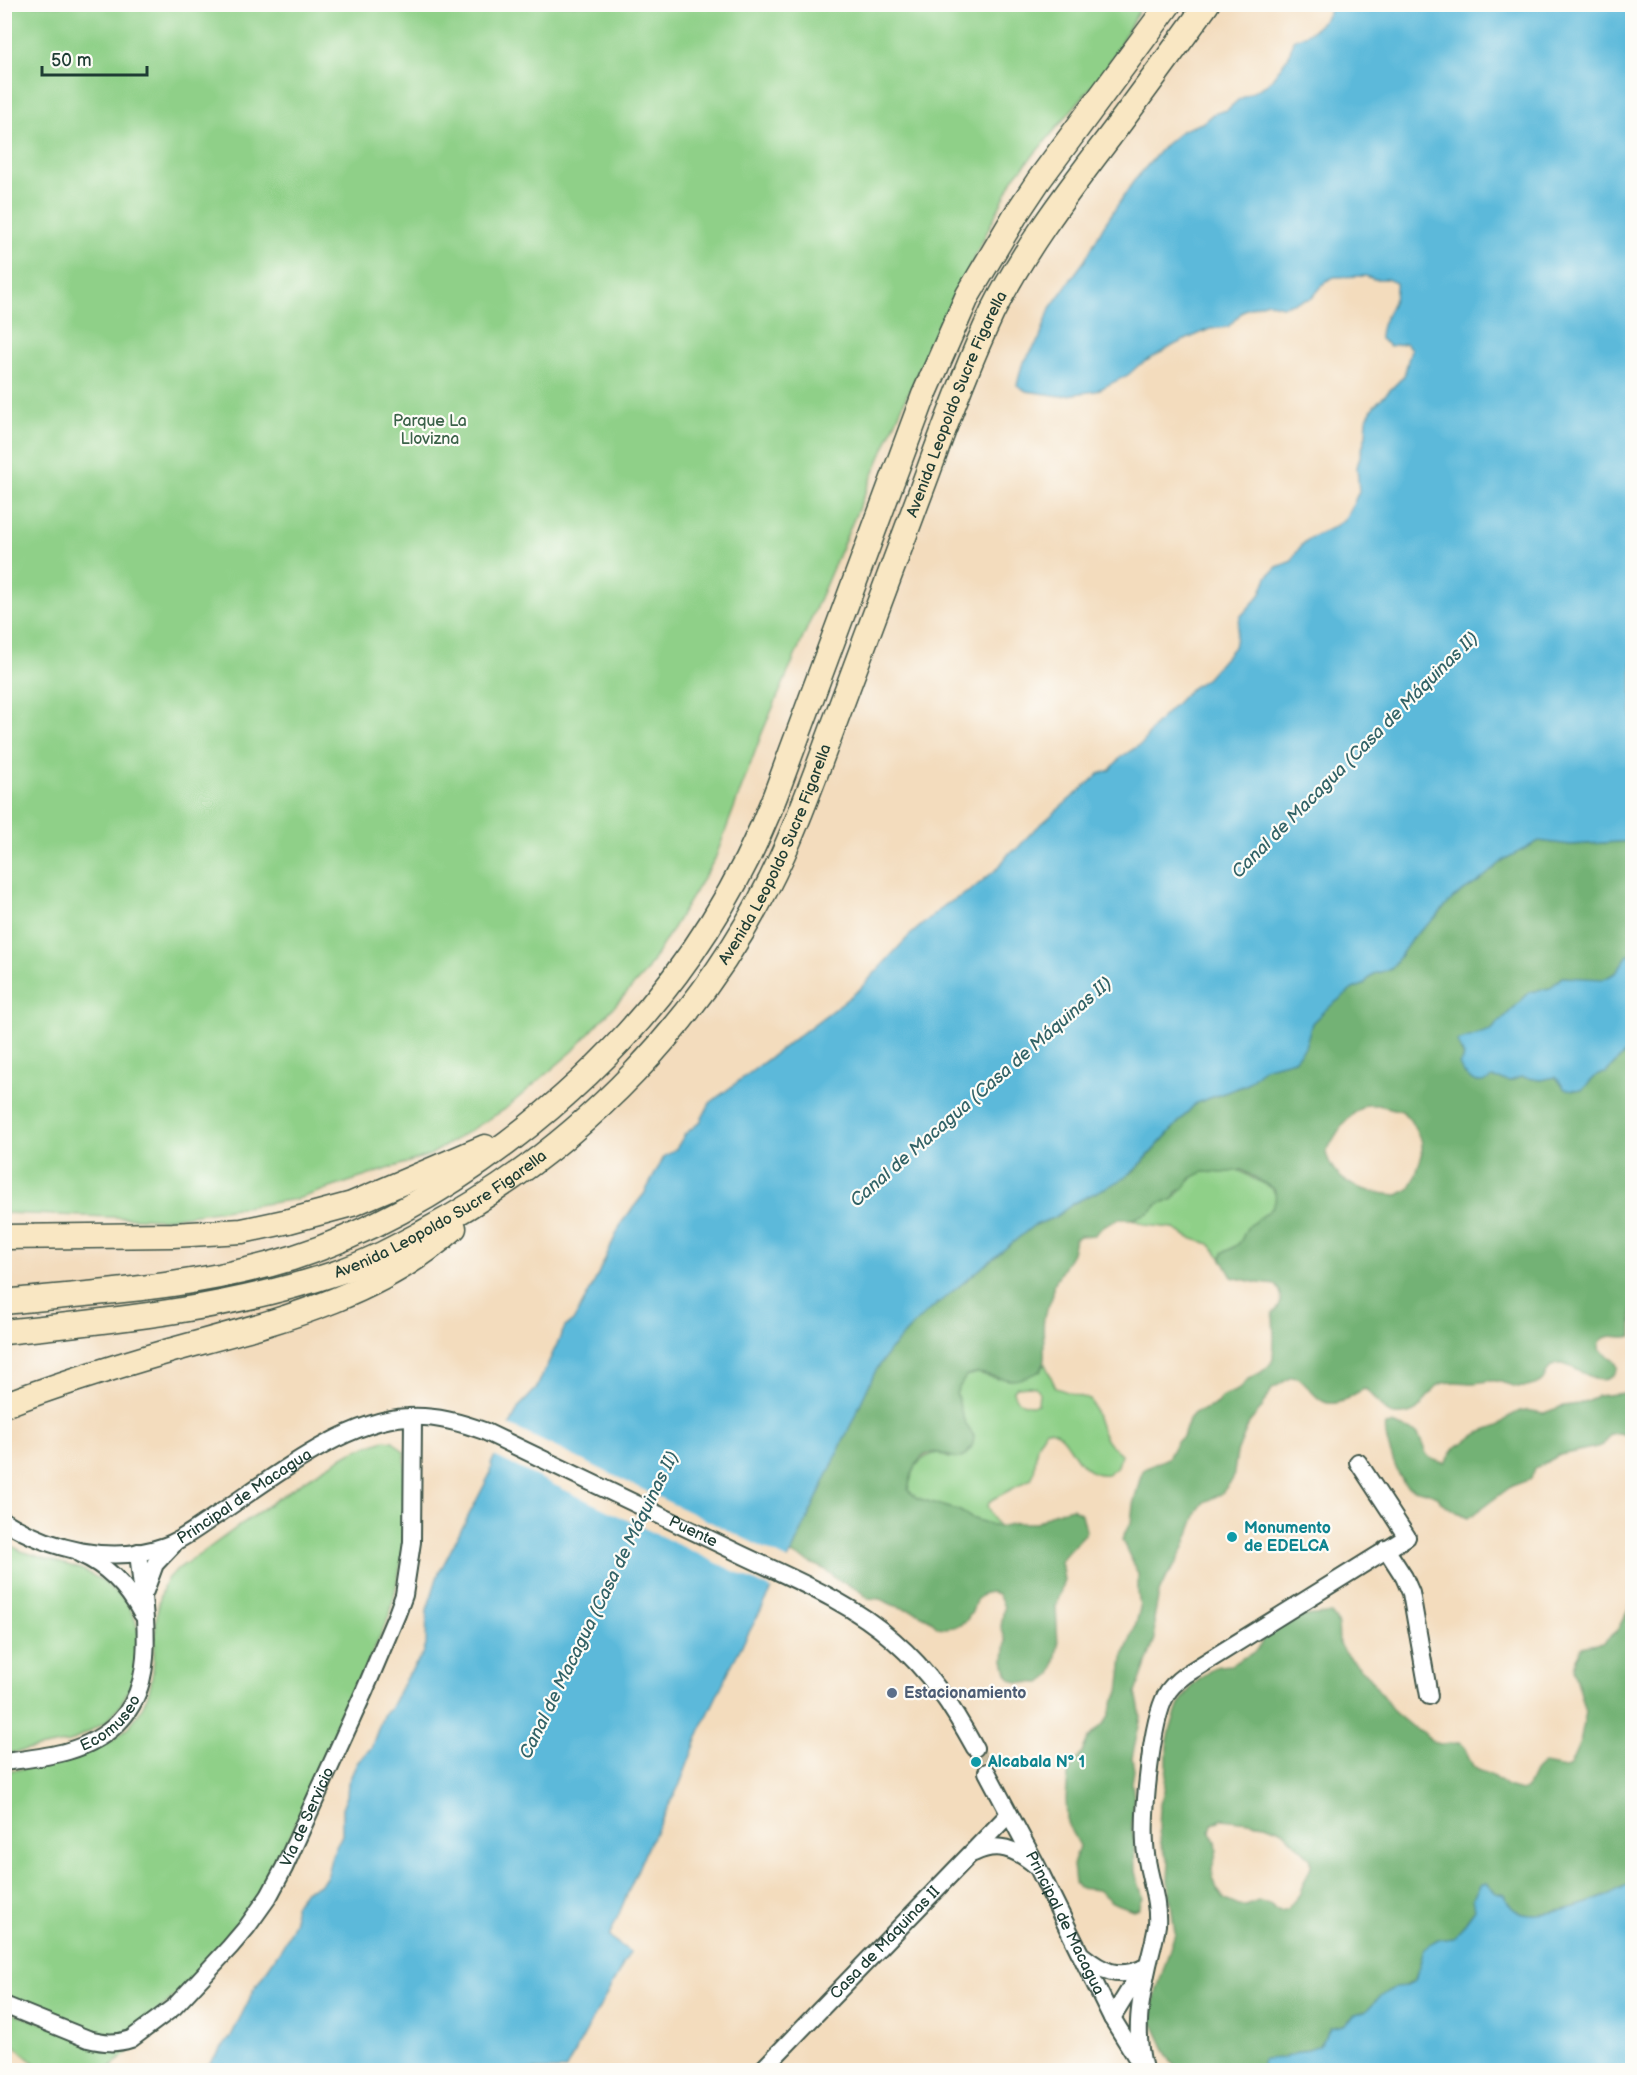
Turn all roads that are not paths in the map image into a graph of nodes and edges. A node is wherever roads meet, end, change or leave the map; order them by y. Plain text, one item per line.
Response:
1 (1169, 4) edge
2 (1207, 4) edge
3 (523, 1130) junction
4 (480, 1200) junction
5 (4, 1237) edge
6 (4, 1302) edge
7 (4, 1332) edge
8 (4, 1405) edge
9 (413, 1417) junction
10 (484, 1431) joint
11 (1358, 1462) dead end
12 (4, 1521) edge
13 (178, 1540) junction
14 (65, 1548) junction
15 (1386, 1549) junction
16 (138, 1552) junction
17 (143, 1601) junction
18 (145, 1620) junction
19 (1428, 1696) dead end
20 (975, 1748) tunnel mouth
21 (4, 1762) edge
22 (987, 1772) tunnel mouth
23 (1010, 1814) junction
24 (970, 1854) junction
25 (1037, 1866) junction
26 (1152, 1949) junction
27 (1081, 1954) junction
28 (1142, 1969) junction
29 (4, 2005) edge
30 (1113, 2018) junction
31 (762, 2070) edge
32 (1144, 2070) edge

1 - 3 main road, Avenida Leopoldo Sucre Figarella
2 - 4 main road, Avenida Leopoldo Sucre Figarella
3 - 5 main road
3 - 6 main road, Avenida Leopoldo Sucre Figarella
4 - 7 main road, Avenida Leopoldo Sucre Figarella
4 - 8 main road
9 - 10 street, Principal de Macagua
9 - 13 street, Principal de Macagua
9 - 29 street, Vía de Servicio
10 - 20 street, Puente
11 - 15 street
12 - 14 street, Principal de Macagua
13 - 16 street, Principal de Macagua
13 - 17 street, Ecomuseo
14 - 16 street, Principal de Macagua
14 - 18 street, Ecomuseo
15 - 19 street
15 - 26 street
16 - 17 street, Ecomuseo
17 - 18 street, Ecomuseo
18 - 21 street, Ecomuseo
22 - 23 street, Principal de Macagua
23 - 24 street, Casa de Máquinas II
23 - 25 street, Principal de Macagua
24 - 25 street
24 - 31 street, Casa de Máquinas II
25 - 27 street, Principal de Macagua
26 - 28 street
26 - 32 street
27 - 28 street
27 - 30 street, Principal de Macagua
28 - 30 street
30 - 32 street, Principal de Macagua

